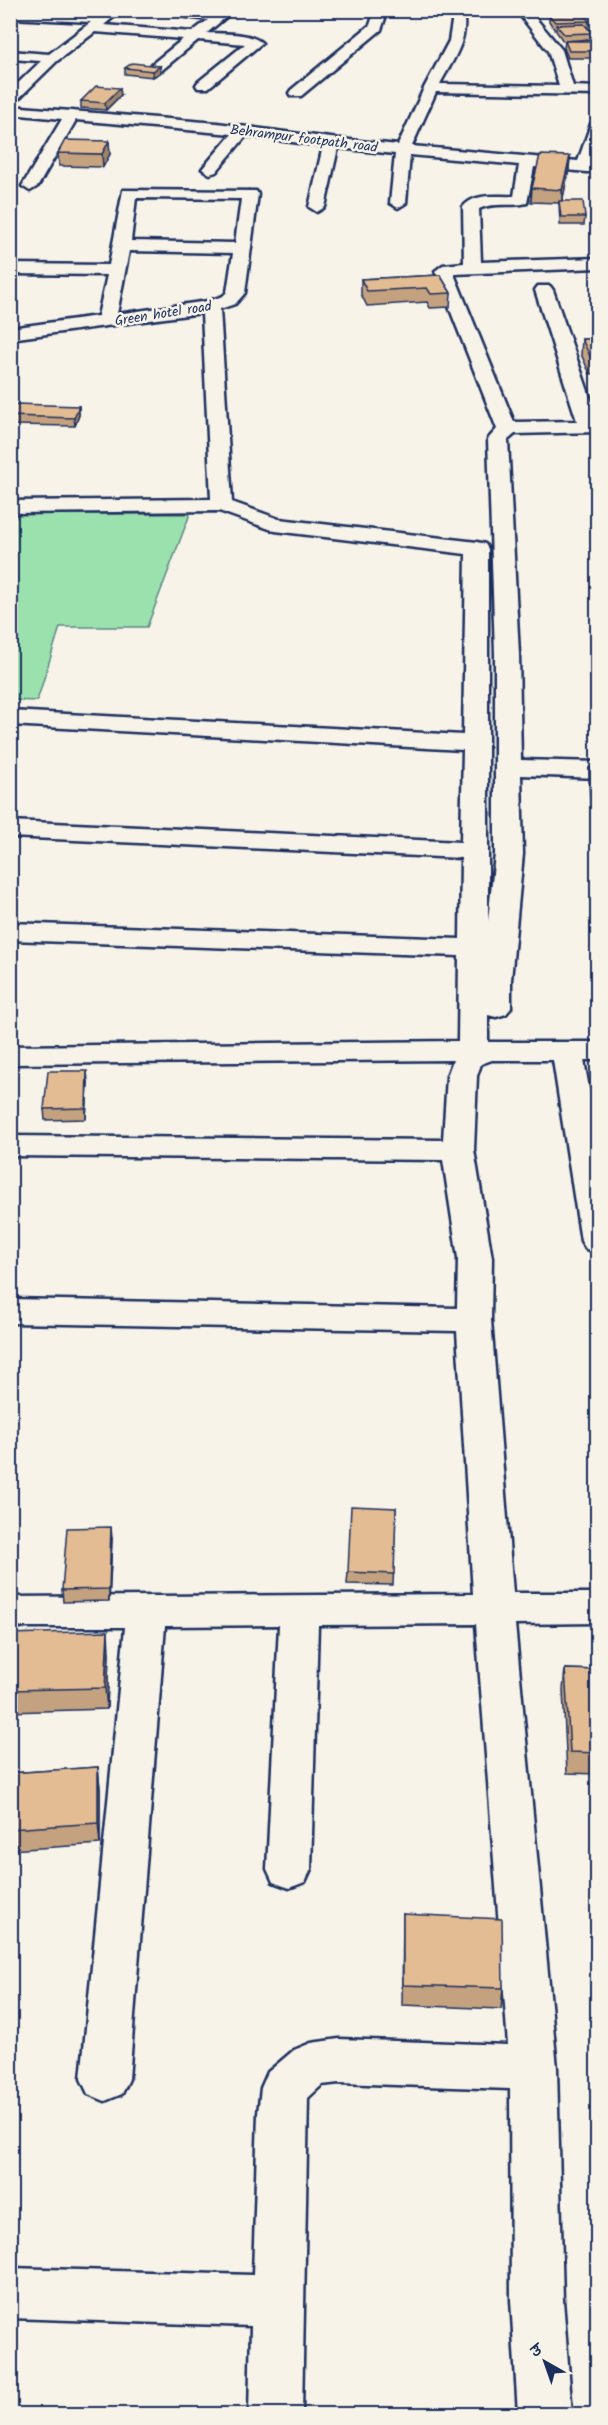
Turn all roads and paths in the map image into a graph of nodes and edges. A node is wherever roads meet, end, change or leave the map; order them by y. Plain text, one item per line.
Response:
1 (183, 10) edge
2 (382, 10) edge
3 (455, 10) edge
4 (522, 10) edge
5 (10, 14) edge
6 (109, 15) edge
7 (92, 28) junction
8 (195, 36) junction
9 (10, 55) edge
10 (52, 58) junction
11 (157, 67) edge
12 (203, 85) dead end
13 (431, 88) junction
14 (567, 89) junction
15 (597, 91) edge
16 (296, 93) dead end
17 (10, 99) edge
18 (10, 110) edge
19 (71, 115) junction
20 (597, 124) edge
21 (242, 131) junction
22 (331, 143) junction
23 (403, 150) junction
24 (527, 162) junction
25 (591, 168) edge
26 (210, 169) dead end
27 (30, 186) dead end
28 (398, 203) dead end
29 (317, 207) dead end
30 (122, 246) junction
31 (243, 248) junction
32 (597, 263) edge
33 (473, 267) junction
34 (10, 269) edge
35 (117, 270) junction
36 (544, 290) dead end
37 (211, 306) junction
38 (106, 321) junction
39 (10, 334) edge
40 (593, 426) edge
41 (507, 430) junction
42 (222, 506) junction
43 (10, 507) edge
44 (10, 718) edge
45 (476, 743) junction
46 (509, 767) junction
47 (597, 770) edge
48 (10, 829) edge
49 (474, 851) junction
50 (10, 931) edge
51 (475, 948) junction
52 (488, 1051) junction
53 (582, 1051) edge
54 (10, 1055) edge
55 (10, 1146) edge
56 (458, 1150) junction
57 (597, 1241) edge
58 (10, 1311) edge
59 (474, 1320) junction
60 (494, 1608) junction
61 (597, 1608) edge
62 (146, 1611) junction
63 (299, 1611) junction
64 (10, 1612) edge
65 (288, 1869) dead end
66 (533, 2068) junction
67 (105, 2079) dead end
68 (10, 2293) edge
69 (278, 2301) junction
70 (275, 2415) edge
71 (545, 2415) edge

1 - 8 street
2 - 16 street
3 - 13 street
4 - 14 street
5 - 6 street
6 - 7 street
7 - 8 street
7 - 10 street
8 - 11 street
8 - 12 street
9 - 10 street
10 - 17 street
13 - 14 street
13 - 23 street
14 - 15 street
18 - 19 street, Behrampur footpath road
19 - 21 street, Behrampur footpath road
19 - 27 street
20 - 25 street
21 - 22 street, Behrampur footpath road
21 - 26 street
22 - 23 street, Behrampur footpath road
22 - 29 street
23 - 24 street, Behrampur footpath road
23 - 28 street
24 - 25 street, Behrampur footpath road
24 - 33 street
30 - 31 street
30 - 31 street, Green hotel road
30 - 35 street
31 - 37 street, Green hotel road
32 - 33 street
33 - 41 street
34 - 35 street
35 - 38 street
36 - 40 street
37 - 38 street, Green hotel road
37 - 42 street
38 - 39 street, Green hotel road
40 - 41 street
41 - 46 street
42 - 43 street
42 - 45 street
44 - 45 street
45 - 49 street
46 - 47 street
46 - 52 street
48 - 49 street
49 - 51 street
50 - 51 street
51 - 54 street
52 - 53 street
52 - 56 street
53 - 57 street
55 - 56 street
56 - 59 street
58 - 59 street
59 - 60 street
60 - 61 street
60 - 63 street
60 - 66 street
62 - 63 street
62 - 64 street
62 - 67 street
63 - 65 street
66 - 69 street
66 - 71 street
68 - 69 street
69 - 70 street

